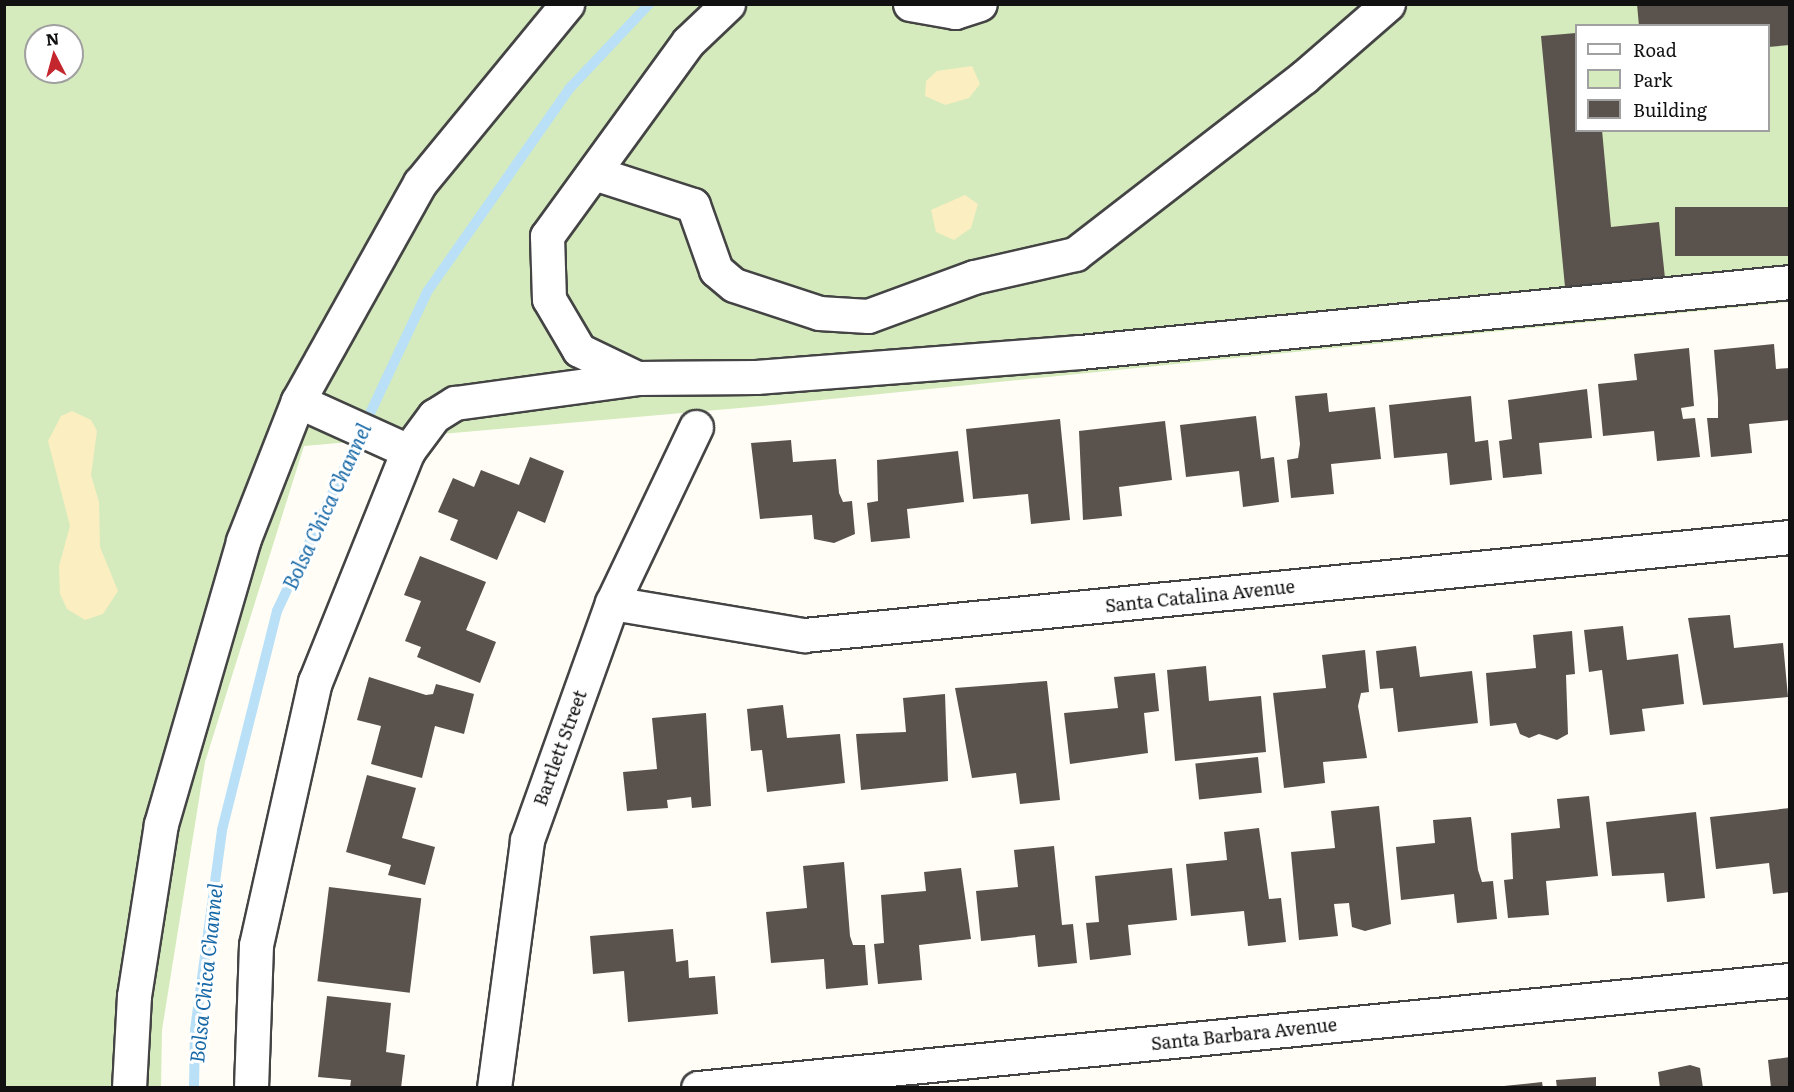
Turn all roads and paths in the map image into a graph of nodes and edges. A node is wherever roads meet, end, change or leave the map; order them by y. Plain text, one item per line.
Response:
1 (567, 4) edge
2 (728, 4) edge
3 (910, 4) edge
4 (980, 4) edge
5 (1388, 4) edge
6 (594, 173) junction
7 (1790, 282) edge
8 (637, 378) junction
9 (298, 401) junction
10 (696, 427) dead end
11 (408, 451) junction
12 (1790, 537) edge
13 (612, 603) junction
14 (1790, 980) edge
15 (129, 1088) edge
16 (251, 1088) edge
17 (494, 1088) edge
18 (698, 1088) edge

1 - 9 street
2 - 6 street
3 - 4 street
5 - 6 street
6 - 8 street
7 - 8 street
8 - 11 street
9 - 11 street
9 - 15 street
10 - 13 street, Bartlett Street
11 - 16 street
12 - 13 street, Santa Catalina Avenue
13 - 17 street, Bartlett Street
14 - 18 street, Santa Barbara Avenue

